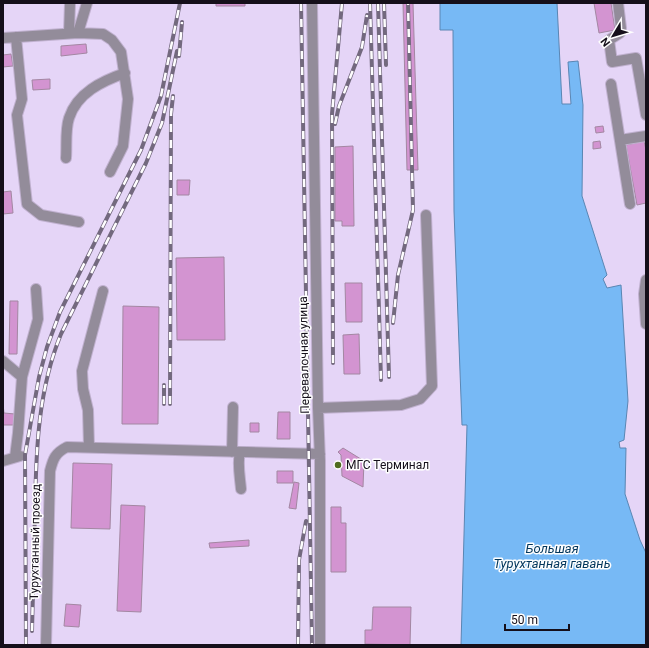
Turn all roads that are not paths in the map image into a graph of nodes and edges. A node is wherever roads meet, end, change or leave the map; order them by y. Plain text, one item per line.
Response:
1 (70, 3) edge
2 (87, 3) edge
3 (312, 3) edge
4 (618, 3) edge
5 (74, 33) junction
6 (16, 37) junction
7 (3, 38) edge
8 (125, 73) junction
9 (612, 84) dead end
10 (646, 115) edge
11 (646, 136) edge
12 (620, 140) junction
13 (66, 158) dead end
14 (110, 172) dead end
15 (630, 204) dead end
16 (426, 215) dead end
17 (79, 222) dead end
18 (646, 280) edge
19 (36, 289) dead end
20 (103, 292) dead end
21 (646, 324) edge
22 (3, 361) edge
23 (22, 377) junction
24 (233, 407) dead end
25 (318, 408) junction
26 (89, 447) junction
27 (236, 452) junction
28 (320, 454) junction
29 (3, 461) edge
30 (241, 489) dead end
31 (46, 645) edge
32 (320, 645) edge

1 - 5 street
2 - 5 street
3 - 25 street, Перевалочная улица
4 - 10 street
5 - 6 street
5 - 8 street
6 - 7 street
6 - 17 street
8 - 13 street
8 - 14 street
9 - 12 street
11 - 12 street
12 - 15 street
16 - 25 street
18 - 21 street
19 - 23 street
20 - 26 street
22 - 23 street
23 - 29 street
24 - 27 street
25 - 28 street, Перевалочная улица
26 - 27 street
26 - 31 street, Турухтанный проезд
27 - 28 street
27 - 30 street
28 - 32 street, Перевалочная улица

